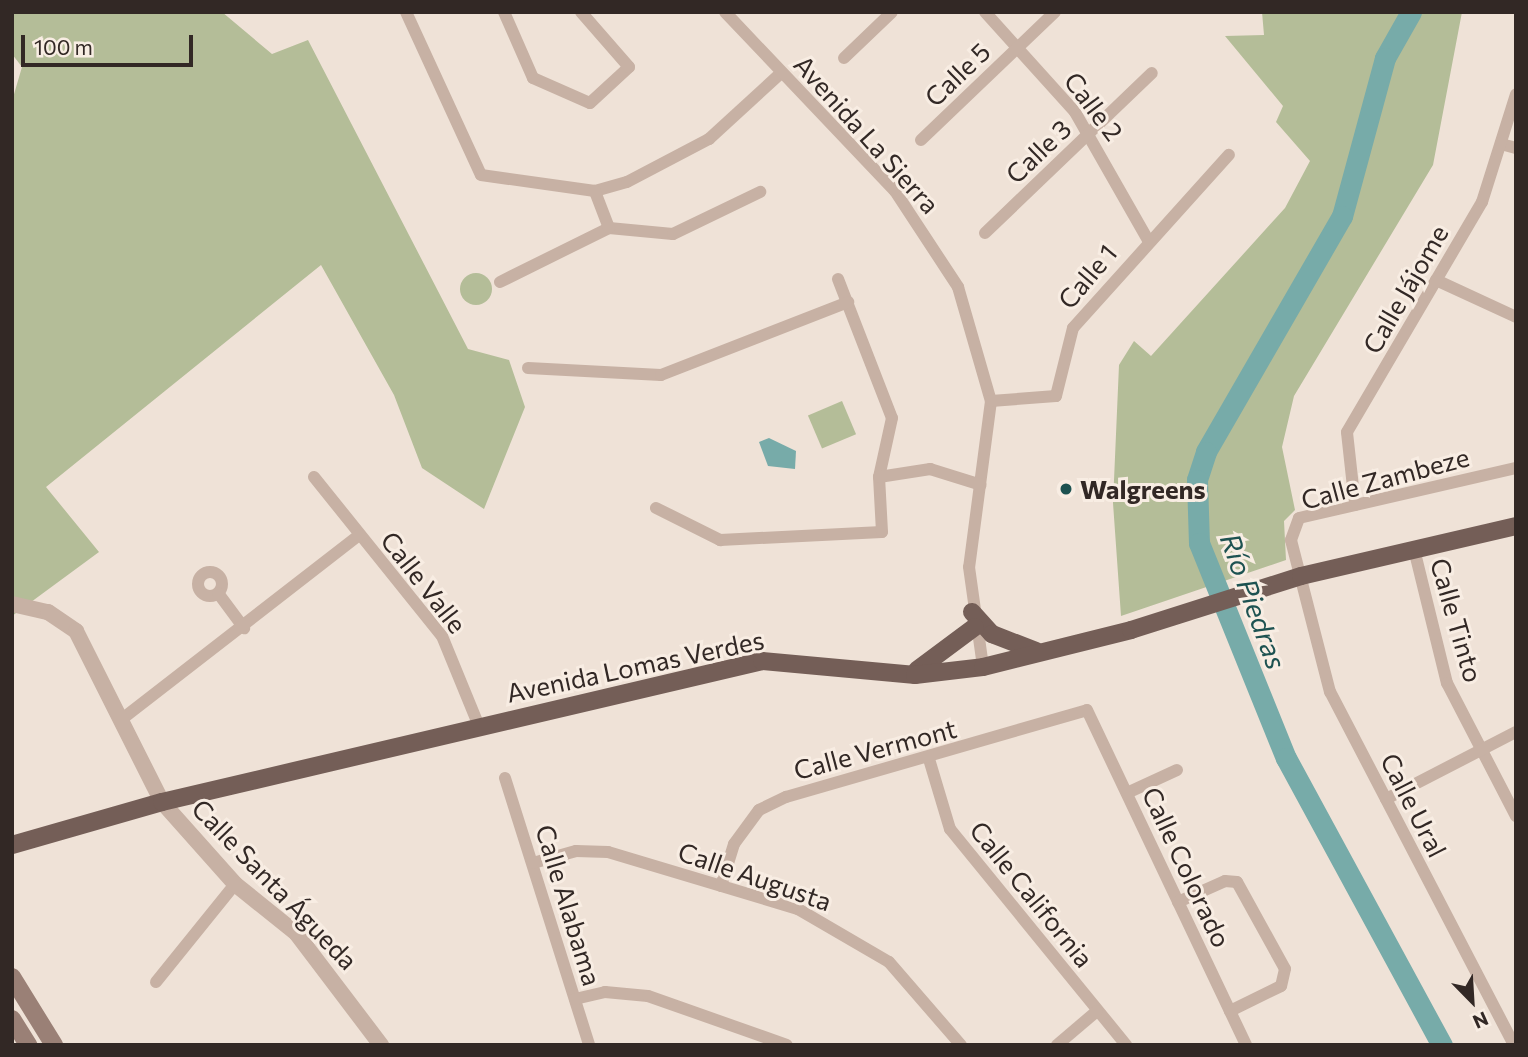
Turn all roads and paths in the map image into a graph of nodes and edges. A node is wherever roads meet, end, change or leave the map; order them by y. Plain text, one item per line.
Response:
1 (406, 12) edge
2 (504, 12) edge
3 (581, 12) edge
4 (726, 12) edge
5 (892, 12) edge
6 (985, 12) edge
7 (1055, 12) edge
8 (1018, 47) junction
9 (844, 58) dead end
10 (780, 73) junction
11 (1152, 73) dead end
12 (1516, 94) edge
13 (1090, 133) junction
14 (921, 140) dead end
15 (1501, 144) junction
16 (1516, 149) edge
17 (1229, 155) dead end
18 (595, 191) junction
19 (760, 192) dead end
20 (610, 228) junction
21 (985, 233) dead end
22 (1148, 240) junction
23 (838, 279) dead end
24 (1436, 280) junction
25 (500, 282) dead end
26 (848, 302) junction
27 (1516, 317) edge
28 (528, 369) dead end
29 (991, 401) junction
30 (1516, 468) edge
31 (314, 477) dead end
32 (879, 477) junction
33 (981, 485) junction
34 (1355, 505) junction
35 (656, 508) dead end
36 (1516, 526) edge
37 (359, 535) junction
38 (1414, 549) junction
39 (1295, 554) joint
40 (1301, 576) junction
41 (218, 593) dead end
42 (12, 604) edge
43 (973, 620) junction
44 (244, 628) junction
45 (1043, 652) junction
46 (983, 667) junction
47 (906, 674) junction
48 (1087, 710) joint
49 (122, 719) junction
50 (479, 726) junction
51 (1516, 732) edge
52 (1480, 749) junction
53 (929, 759) junction
54 (1177, 770) dead end
55 (505, 778) dead end
56 (1127, 793) junction
57 (1386, 799) junction
58 (162, 802) junction
59 (1516, 816) edge
60 (12, 845) edge
61 (533, 863) junction
62 (235, 884) junction
63 (721, 886) junction
64 (1178, 902) junction
65 (12, 977) edge
66 (156, 982) dead end
67 (575, 999) junction
68 (1097, 1011) junction
69 (1230, 1011) junction
70 (12, 1020) edge
71 (28, 1045) edge
72 (54, 1045) edge
73 (381, 1045) edge
74 (589, 1045) edge
75 (787, 1045) edge
76 (961, 1045) edge
77 (1057, 1045) edge
78 (1126, 1045) edge
79 (1245, 1045) edge
80 (1514, 1045) edge

1 - 18 street
2 - 3 street
4 - 10 street, Avenida La Sierra
5 - 9 street
6 - 8 street, Calle 2
7 - 8 street, Calle 5
8 - 13 street, Calle 2
8 - 14 street, Calle 5
10 - 18 street
10 - 29 street, Avenida La Sierra
11 - 13 street, Calle 3
12 - 15 street, Calle Jájome
13 - 21 street, Calle 3
13 - 22 street, Calle 2
15 - 16 street
15 - 24 street, Calle Jájome
17 - 22 street, Calle 1
18 - 20 street
19 - 20 street
20 - 25 street
22 - 29 street, Calle 1
23 - 26 street
24 - 27 street
24 - 34 street, Calle Jájome
26 - 28 street
26 - 32 street
29 - 33 street, Avenida La Sierra
30 - 34 street, Calle Zambeze
31 - 37 street, Calle Valle
32 - 33 street
32 - 35 street
33 - 43 street, Avenida La Sierra
34 - 39 street, Calle Zambeze
36 - 38 main road, Avenida Lomas Verdes
37 - 44 street
37 - 50 street, Calle Valle
38 - 40 main road, Avenida Lomas Verdes
38 - 52 street, Calle Tinto
39 - 40 street, Calle Ural
40 - 45 main road, Avenida Lomas Verdes
40 - 57 street, Calle Ural
41 - 44 street
42 - 49 street, Calle Santa Águeda
43 - 45 main road
43 - 46 street, Avenida La Sierra
43 - 47 main road
44 - 49 street
45 - 46 main road, Avenida Lomas Verdes
46 - 47 main road, Avenida Lomas Verdes
47 - 50 main road, Avenida Lomas Verdes
48 - 53 street, Calle Vermont
48 - 56 street, Calle Colorado
49 - 58 street, Calle Santa Águeda
50 - 58 main road, Avenida Lomas Verdes
51 - 52 street
52 - 57 street
52 - 59 street, Calle Tinto
53 - 63 street, Calle Vermont
53 - 68 street, Calle California
54 - 56 street
55 - 61 street, Calle Alabama
56 - 64 street, Calle Colorado
57 - 80 street, Calle Ural
58 - 60 main road, Avenida Lomas Verdes
58 - 62 street, Calle Santa Águeda
61 - 63 street, Calle Augusta
61 - 67 street, Calle Alabama
62 - 66 street
62 - 73 street, Calle Santa Águeda
63 - 76 street, Calle Augusta
64 - 69 street, Calle Colorado
64 - 69 street
65 - 72 main road
67 - 74 street, Calle Alabama
67 - 75 street
68 - 77 street
68 - 78 street, Calle California
69 - 79 street, Calle Colorado
70 - 71 main road

